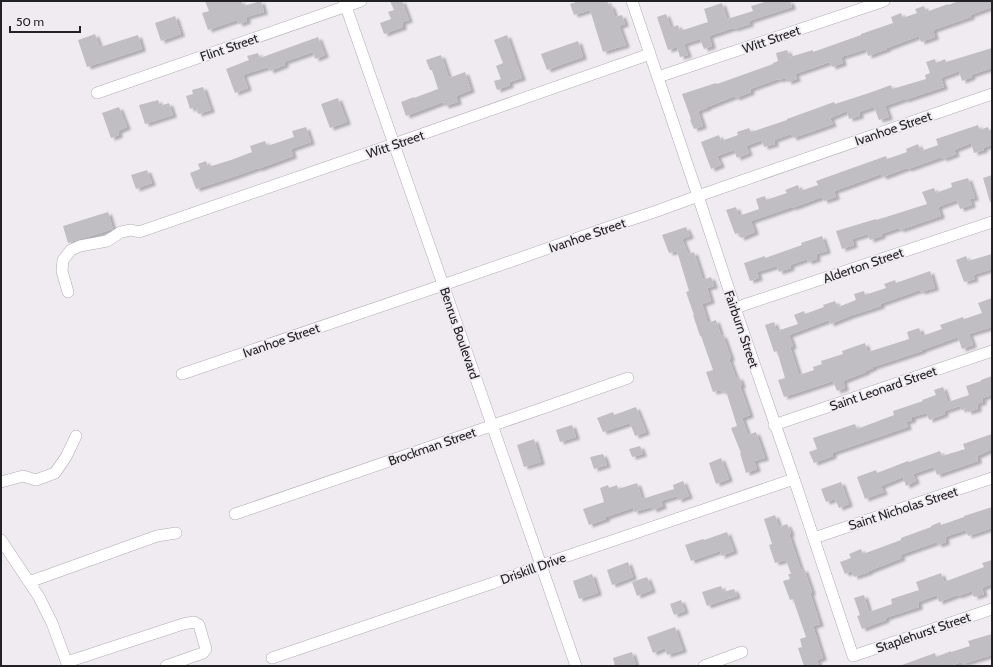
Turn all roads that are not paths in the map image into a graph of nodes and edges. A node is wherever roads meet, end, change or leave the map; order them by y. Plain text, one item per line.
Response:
1 (361, 1) edge
2 (632, 1) edge
3 (884, 1) edge
4 (345, 4) edge
5 (650, 54) junction
6 (658, 77) junction
7 (97, 94) dead end
8 (992, 94) edge
9 (394, 144) junction
10 (698, 196) junction
11 (992, 222) edge
12 (444, 285) junction
13 (68, 292) dead end
14 (734, 308) junction
15 (992, 351) edge
16 (182, 374) dead end
17 (628, 378) dead end
18 (774, 425) junction
19 (493, 426) junction
20 (76, 436) dead end
21 (992, 478) edge
22 (794, 479) junction
23 (1, 482) edge
24 (235, 514) dead end
25 (176, 533) dead end
26 (814, 538) junction
27 (1, 540) edge
28 (541, 565) junction
29 (29, 582) junction
30 (992, 609) edge
31 (742, 652) dead end
32 (853, 656) joint
33 (272, 658) dead end
34 (68, 664) edge
35 (166, 666) edge
36 (576, 666) edge
37 (704, 666) edge

1 - 4 street, Flint Street
2 - 5 street, Fairburn Street
3 - 6 street, Witt Street
4 - 7 street, Flint Street
4 - 9 street, Benrus Boulevard
5 - 6 street, Fairburn Street
5 - 9 street, Witt Street
6 - 10 street, Fairburn Street
8 - 10 street, Ivanhoe Street
9 - 12 street, Benrus Boulevard
9 - 13 street, Witt Street
10 - 12 street, Ivanhoe Street
10 - 14 street, Fairburn Street
11 - 14 street, Alderton Street
12 - 16 street, Ivanhoe Street
12 - 19 street, Benrus Boulevard
14 - 18 street, Fairburn Street
15 - 18 street, Saint Leonard Street
17 - 19 street, Brockman Street
18 - 22 street, Fairburn Street
19 - 24 street, Brockman Street
19 - 28 street, Benrus Boulevard
20 - 23 street
21 - 26 street, Saint Nicholas Street
22 - 26 street, Fairburn Street
22 - 28 street, Driskill Drive
25 - 29 street
26 - 32 street, Fairburn Street
27 - 29 street
28 - 33 street, Driskill Drive
28 - 36 street, Benrus Boulevard
29 - 34 street
30 - 32 street, Staplehurst Street
31 - 37 street
34 - 35 street

